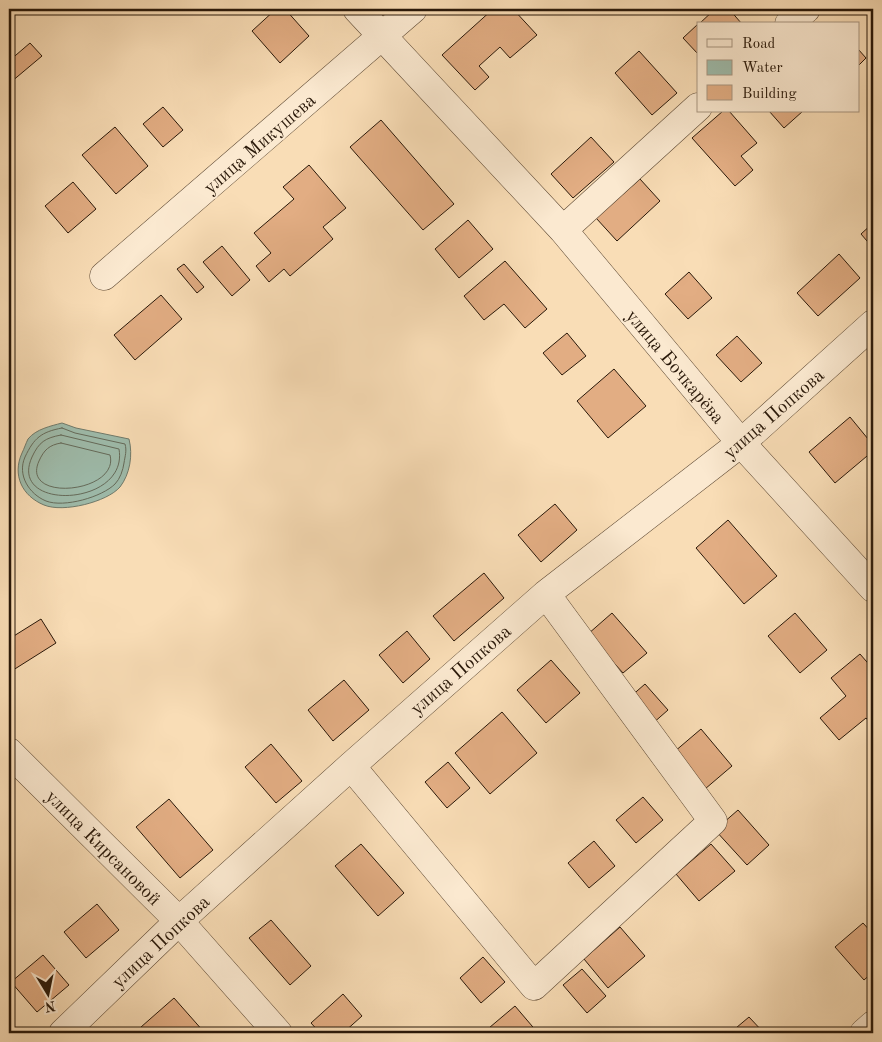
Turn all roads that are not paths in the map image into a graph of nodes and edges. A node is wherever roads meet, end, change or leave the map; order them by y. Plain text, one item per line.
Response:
1 (357, 9) edge
2 (413, 9) edge
3 (806, 9) edge
4 (791, 22) edge
5 (382, 37) junction
6 (697, 108) edge
7 (563, 230) junction
8 (104, 276) dead end
9 (873, 324) edge
10 (741, 444) junction
11 (873, 588) edge
12 (546, 594) junction
13 (9, 752) edge
14 (351, 766) junction
15 (179, 921) junction
16 (873, 1025) edge
17 (63, 1033) edge
18 (278, 1033) edge
19 (864, 1033) edge

1 - 5 street, улица Бочкарёва
2 - 5 street, улица Микушева
3 - 4 street
5 - 7 street, улица Бочкарёва
5 - 8 street, улица Микушева
6 - 7 street
7 - 10 street, улица Бочкарёва
9 - 10 street, улица Попкова
10 - 11 street, улица Бочкарёва
10 - 12 street, улица Попкова
12 - 14 street, улица Попкова
12 - 14 street
13 - 15 street, улица Кирсановой
14 - 15 street, улица Попкова
15 - 17 street, улица Попкова
15 - 18 street, улица Кирсановой
16 - 19 street

